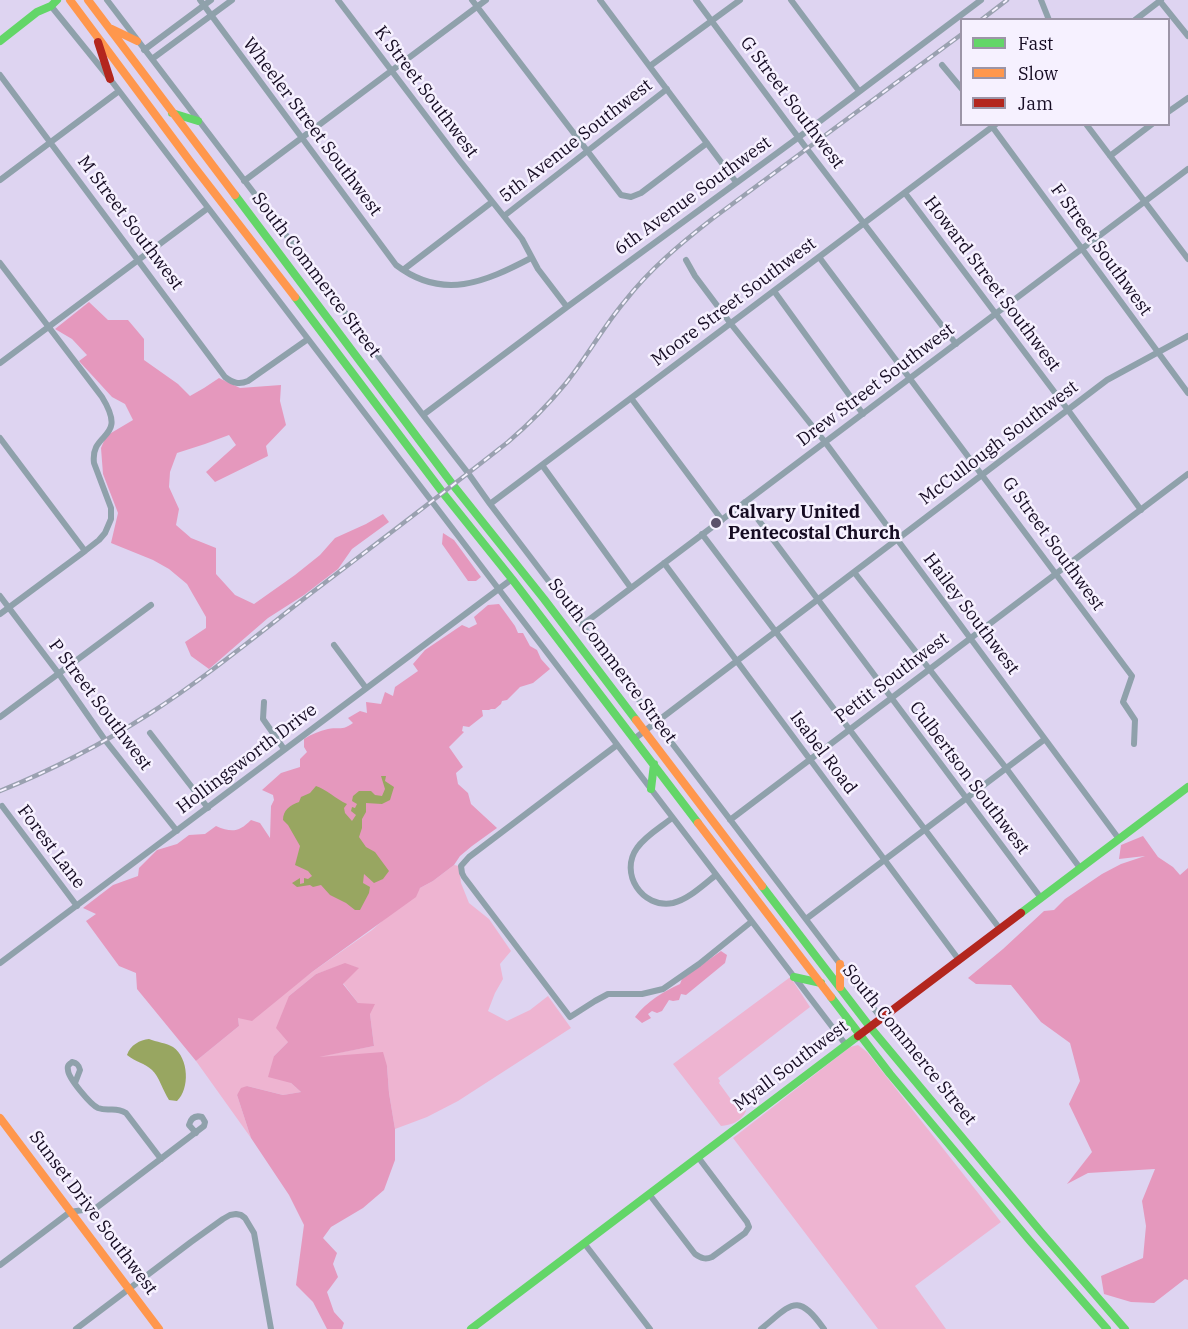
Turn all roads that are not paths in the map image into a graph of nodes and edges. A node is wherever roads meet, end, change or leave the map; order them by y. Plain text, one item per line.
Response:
1 (70, 0) edge
2 (88, 0) edge
3 (107, 0) edge
4 (211, 0) edge
5 (232, 0) edge
6 (338, 0) edge
7 (472, 0) edge
8 (486, 0) edge
9 (600, 0) edge
10 (696, 0) edge
11 (740, 0) edge
12 (791, 0) edge
13 (981, 0) edge
14 (1041, 0) edge
15 (1160, 0) edge
16 (49, 1) edge
17 (202, 3) edge
18 (477, 7) junction
19 (211, 15) junction
20 (1048, 18) edge
21 (1138, 18) edge
22 (712, 21) junction
23 (110, 28) junction
24 (96, 34) junction
25 (1188, 36) edge
26 (0, 41) edge
27 (137, 41) junction
28 (144, 50) junction
29 (152, 59) junction
30 (942, 65) dead end
31 (650, 66) junction
32 (391, 71) junction
33 (0, 75) edge
34 (110, 79) junction
35 (960, 87) edge
36 (667, 89) junction
37 (119, 91) junction
38 (860, 91) junction
39 (1188, 98) edge
40 (1170, 111) edge
41 (172, 113) junction
42 (198, 121) junction
43 (992, 126) edge
44 (994, 126) edge
45 (1088, 126) edge
46 (1149, 126) edge
47 (799, 137) junction
48 (302, 138) junction
49 (50, 142) junction
50 (707, 143) junction
51 (587, 151) junction
52 (1110, 156) junction
53 (1188, 169) edge
54 (0, 180) edge
55 (244, 181) junction
56 (736, 182) junction
57 (905, 193) junction
58 (492, 202) junction
59 (1145, 202) junction
60 (208, 208) junction
61 (504, 216) junction
62 (864, 224) junction
63 (1082, 249) junction
64 (819, 257) junction
65 (531, 258) junction
66 (138, 260) junction
67 (686, 260) dead end
68 (1188, 260) edge
69 (0, 263) edge
70 (403, 270) junction
71 (774, 291) junction
72 (567, 307) junction
73 (996, 314) junction
74 (731, 324) junction
75 (48, 327) junction
76 (1188, 336) edge
77 (308, 339) junction
78 (956, 344) junction
79 (1158, 352) junction
80 (0, 363) edge
81 (910, 378) junction
82 (1188, 393) edge
83 (631, 398) junction
84 (1068, 410) junction
85 (863, 414) junction
86 (423, 416) junction
87 (0, 438) edge
88 (825, 442) junction
89 (542, 465) junction
90 (983, 474) junction
91 (1188, 474) edge
92 (745, 502) junction
93 (490, 504) junction
94 (1142, 510) junction
95 (722, 520) junction
96 (702, 534) junction
97 (897, 539) junction
98 (85, 551) junction
99 (664, 563) junction
100 (854, 572) junction
101 (1056, 575) junction
102 (512, 579) junction
103 (631, 588) junction
104 (498, 589) junction
105 (0, 596) edge
106 (544, 599) junction
107 (817, 600) junction
108 (151, 605) dead end
109 (9, 608) junction
110 (0, 615) edge
111 (582, 625) junction
112 (776, 631) junction
113 (970, 638) junction
114 (334, 645) dead end
115 (737, 661) junction
116 (929, 669) junction
117 (59, 674) junction
118 (366, 688) junction
119 (891, 698) junction
120 (264, 702) dead end
121 (0, 717) edge
122 (656, 722) junction
123 (850, 729) junction
124 (645, 731) junction
125 (150, 733) dead end
126 (634, 739) junction
127 (1045, 739) junction
128 (1134, 744) dead end
129 (617, 745) junction
130 (284, 749) junction
131 (810, 759) junction
132 (654, 764) junction
133 (1006, 768) junction
134 (1188, 787) edge
135 (651, 789) junction
136 (966, 798) junction
137 (2, 806) dead end
138 (208, 808) junction
139 (672, 818) junction
140 (730, 820) junction
141 (925, 829) junction
142 (177, 831) junction
143 (1119, 839) junction
144 (885, 860) junction
145 (1080, 868) junction
146 (716, 875) junction
147 (1041, 898) junction
148 (77, 906) junction
149 (806, 919) junction
150 (751, 922) junction
151 (1000, 929) junction
152 (959, 960) junction
153 (0, 963) edge
154 (840, 964) junction
155 (794, 977) junction
156 (821, 983) junction
157 (840, 987) junction
158 (881, 1018) junction
159 (870, 1027) junction
160 (860, 1034) junction
161 (846, 1046) junction
162 (75, 1083) dead end
163 (0, 1118) edge
164 (196, 1133) dead end
165 (698, 1157) junction
166 (161, 1159) junction
167 (650, 1194) junction
168 (70, 1212) junction
169 (584, 1243) junction
170 (0, 1265) edge
171 (128, 1289) junction
172 (76, 1329) edge
173 (159, 1329) edge
174 (271, 1329) edge
175 (471, 1329) edge
176 (650, 1329) edge
177 (761, 1329) edge
178 (824, 1329) edge
179 (1107, 1329) edge
180 (1125, 1329) edge

1 - 24 main road, South Commerce Street
2 - 23 main road, South Commerce Street
3 - 27 street
4 - 17 street
5 - 19 street
6 - 32 street, K Street Southwest
7 - 18 street
8 - 18 street
9 - 31 street
10 - 22 street, G Street Southwest
11 - 22 street, 5th Avenue Southwest
12 - 38 street
13 - 38 street, 6th Avenue Southwest
14 - 20 street
15 - 21 street
15 - 25 street
16 - 26 main road
16 - 34 street
17 - 19 street, Wheeler Street Southwest
17 - 28 street
18 - 32 street
18 - 51 street
19 - 29 street
19 - 48 street, Wheeler Street Southwest
22 - 31 street, 5th Avenue Southwest
22 - 47 street, G Street Southwest
23 - 27 main road
23 - 41 main road, South Commerce Street
24 - 34 main road
24 - 102 main road, South Commerce Street
27 - 28 street
28 - 29 street
29 - 42 street
30 - 35 street
31 - 36 street
32 - 48 street
32 - 58 street, K Street Southwest
33 - 49 street, M Street Southwest
34 - 37 street
36 - 50 street
36 - 51 street, 5th Avenue Southwest
37 - 49 street
37 - 60 street
38 - 47 street, 6th Avenue Southwest
39 - 40 street
41 - 42 main road
41 - 106 main road, South Commerce Street
42 - 55 street
43 - 57 street, Moore Street Southwest
44 - 63 street, F Street Southwest
45 - 52 street
46 - 52 street
47 - 56 street, 6th Avenue Southwest
47 - 62 street, G Street Southwest
48 - 55 street
48 - 70 street, Wheeler Street Southwest
49 - 54 street
49 - 66 street, M Street Southwest
50 - 51 street
50 - 56 street
51 - 61 street, 5th Avenue Southwest
52 - 59 street
53 - 59 street, Drew Street Southwest
55 - 86 street
56 - 72 street, 6th Avenue Southwest
57 - 62 street, Moore Street Southwest
57 - 73 street, Howard Street Southwest
58 - 61 street, K Street Southwest
58 - 70 street, 5th Avenue Southwest
59 - 63 street, Drew Street Southwest
59 - 68 street
60 - 66 street
60 - 77 street
61 - 65 street
62 - 64 street, Moore Street Southwest
62 - 78 street, G Street Southwest
63 - 73 street, Drew Street Southwest
63 - 79 street, F Street Southwest
64 - 71 street, Moore Street Southwest
64 - 81 street, G Street Southwest
65 - 70 street
65 - 72 street
66 - 75 street
66 - 77 street, M Street Southwest
67 - 74 street, Hailey Southwest
69 - 75 street
71 - 74 street, Moore Street Southwest
71 - 85 street
72 - 86 street, 6th Avenue Southwest
73 - 78 street, Drew Street Southwest
73 - 84 street, Howard Street Southwest
74 - 83 street, Moore Street Southwest
74 - 88 street, Hailey Southwest
75 - 80 street
75 - 98 street
76 - 79 street, McCullough Southwest
77 - 104 street
78 - 81 street, Drew Street Southwest
79 - 82 street, F Street Southwest
79 - 84 street, McCullough Southwest
81 - 85 street, Drew Street Southwest
81 - 90 street, G Street Southwest
83 - 89 street, Moore Street Southwest
83 - 95 street
84 - 90 street, McCullough Southwest
84 - 94 street, Howard Street Southwest
85 - 88 street, Drew Street Southwest
86 - 93 street
87 - 98 street
88 - 92 street, Drew Street Southwest
88 - 97 street, Hailey Southwest
89 - 93 street, Moore Street Southwest
89 - 103 street
90 - 97 street, McCullough Southwest
90 - 101 street, G Street Southwest
91 - 94 street, Pettit Southwest
92 - 95 street, Drew Street Southwest
92 - 107 street, Culbertson Southwest
93 - 111 street
94 - 101 street, Pettit Southwest
95 - 96 street, Drew Street Southwest
96 - 99 street, Drew Street Southwest
96 - 112 street
97 - 100 street, McCullough Southwest
97 - 113 street, Hailey Southwest
98 - 109 street
99 - 103 street, Drew Street Southwest
99 - 115 street, Isabel Road
100 - 107 street, McCullough Southwest
100 - 116 street
101 - 113 street, Pettit Southwest
101 - 128 street, G Street Southwest
102 - 104 street, Hollingsworth Drive
102 - 106 main road
102 - 126 main road, South Commerce Street
103 - 111 street, Drew Street Southwest
104 - 118 street, Hollingsworth Drive
104 - 129 street
105 - 109 street, P Street Southwest
106 - 124 main road, South Commerce Street
107 - 112 street, McCullough Southwest
107 - 119 street, Culbertson Southwest
108 - 117 street
109 - 110 street
109 - 117 street, P Street Southwest
111 - 122 street
112 - 115 street, McCullough Southwest
112 - 123 street
113 - 116 street, Pettit Southwest
113 - 127 street, Hailey Southwest
114 - 118 street
115 - 122 street, McCullough Southwest
115 - 131 street, Isabel Road
116 - 119 street, Pettit Southwest
116 - 133 street
117 - 121 street
117 - 142 street, P Street Southwest
118 - 130 street, Hollingsworth Drive
119 - 123 street, Pettit Southwest
119 - 136 street, Culbertson Southwest
120 - 130 street
122 - 124 street, McCullough Southwest
122 - 140 street
123 - 131 street, Pettit Southwest
123 - 141 street
124 - 126 street, McCullough Southwest
124 - 157 main road, South Commerce Street
125 - 138 street
126 - 132 main road, South Commerce Street
127 - 133 street
127 - 143 street, Hailey Southwest
129 - 135 street
129 - 150 street
130 - 138 street, Hollingsworth Drive
131 - 140 street, Pettit Southwest
131 - 144 street, Isabel Road
132 - 135 main road
132 - 156 main road, South Commerce Street
133 - 136 street
133 - 145 street
134 - 143 main road, Myall Southwest
135 - 139 street
136 - 141 street
136 - 147 street, Culbertson Southwest
137 - 148 street, Forest Lane
138 - 142 street, Hollingsworth Drive
139 - 146 street
139 - 146 street
140 - 149 street
141 - 144 street
141 - 151 street
142 - 148 street, Hollingsworth Drive
143 - 145 main road, Myall Southwest
144 - 149 street
144 - 152 street, Isabel Road
145 - 147 main road, Myall Southwest
146 - 150 street
147 - 151 main road, Myall Southwest
148 - 153 street, Hollingsworth Drive
149 - 154 street
150 - 155 street
151 - 152 main road, Myall Southwest
152 - 158 main road, Myall Southwest
154 - 157 main road
154 - 158 street
155 - 156 main road
155 - 161 street
156 - 160 main road, South Commerce Street
157 - 159 main road, South Commerce Street
158 - 159 main road, Myall Southwest
159 - 160 main road, Myall Southwest
159 - 180 main road, South Commerce Street
160 - 161 main road, Myall Southwest
160 - 179 main road, South Commerce Street
161 - 165 main road, Myall Southwest
162 - 166 street
163 - 168 main road, Sunset Drive Southwest
164 - 166 street
165 - 167 main road, Myall Southwest
165 - 167 street
166 - 168 street
167 - 169 main road, Myall Southwest
168 - 170 street
168 - 171 main road, Sunset Drive Southwest
169 - 175 main road, Myall Southwest
169 - 176 street
171 - 172 street
171 - 173 main road, Sunset Drive Southwest
171 - 174 street
177 - 178 street

